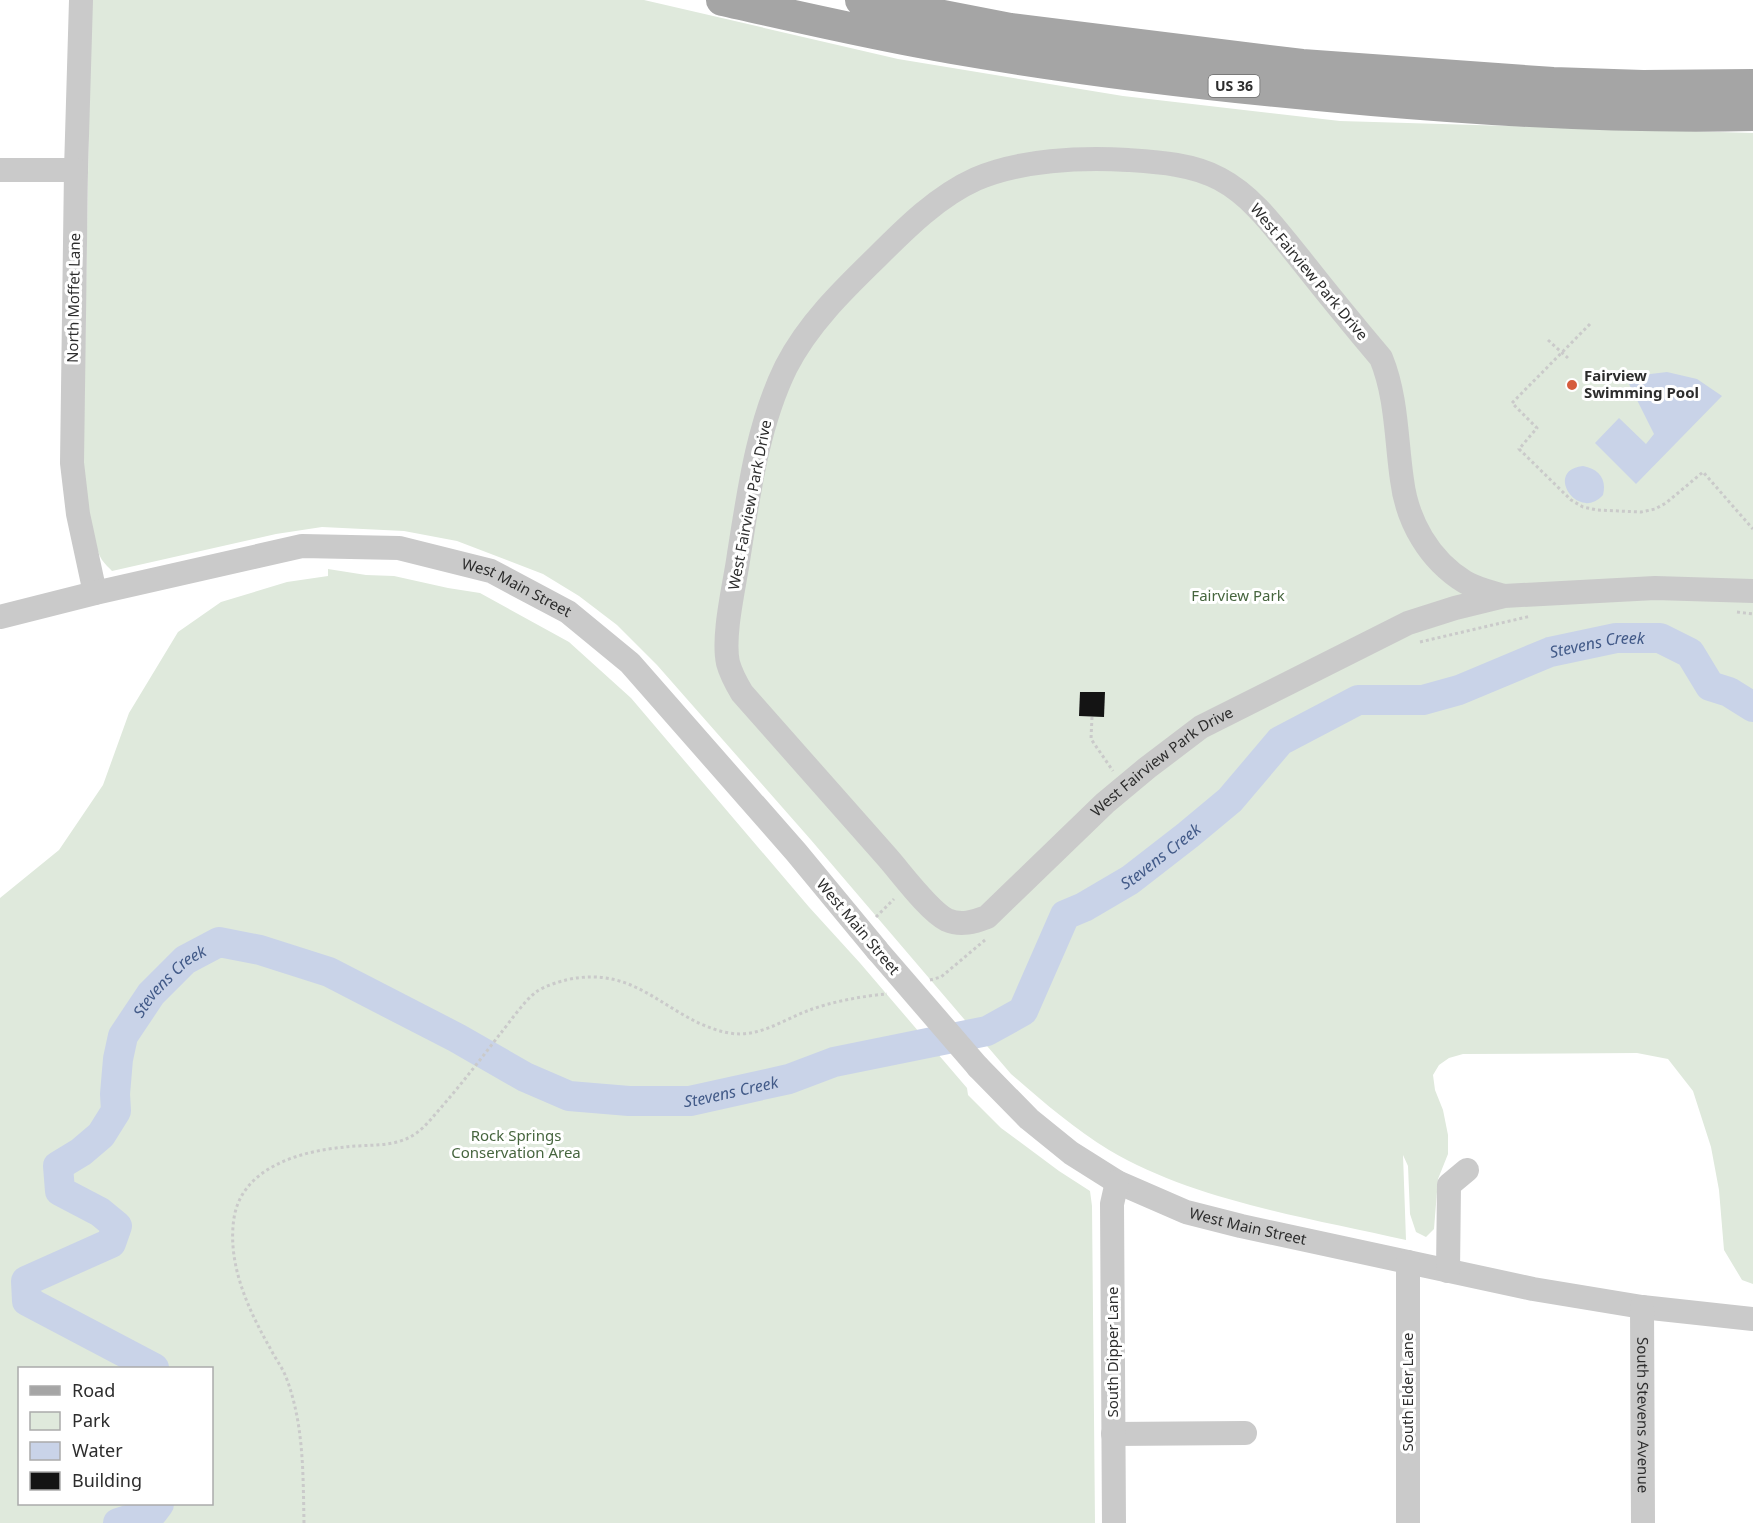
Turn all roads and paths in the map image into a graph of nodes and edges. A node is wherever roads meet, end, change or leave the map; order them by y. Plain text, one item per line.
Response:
1 (81, 0) edge
2 (722, 0) edge
3 (861, 0) edge
4 (1753, 85) edge
5 (1753, 115) edge
6 (0, 170) edge
7 (76, 170) junction
8 (1590, 324) dead end
9 (1548, 340) dead end
10 (1562, 352) junction
11 (1568, 358) dead end
12 (1753, 529) edge
13 (1753, 591) edge
14 (96, 593) junction
15 (1504, 596) junction
16 (0, 618) edge
17 (1092, 717) dead end
18 (1125, 786) junction
19 (910, 884) junction
20 (874, 918) dead end
21 (510, 1021) dead end
22 (1467, 1170) dead end
23 (1117, 1182) junction
24 (1408, 1262) junction
25 (1448, 1271) junction
26 (1642, 1307) junction
27 (1753, 1319) edge
28 (1245, 1433) dead end
29 (1113, 1434) junction
30 (304, 1523) edge
31 (1114, 1523) edge
32 (1408, 1523) edge
33 (1643, 1523) edge

1 - 7 street, North Moffet Lane
2 - 5 main road, US 36
3 - 4 main road, US 36
6 - 7 street
7 - 14 street, North Moffet Lane
8 - 10 path
9 - 10 path
10 - 11 path
10 - 12 path
13 - 15 street, West Fairview Park Drive
14 - 16 street, West Main Street
14 - 23 street, West Main Street, bridge
15 - 18 street, West Fairview Park Drive
15 - 19 street, West Fairview Park Drive
17 - 18 path
18 - 19 street, West Fairview Park Drive
19 - 20 path
21 - 30 path
22 - 25 street
23 - 24 street, West Main Street
23 - 29 street, South Dipper Lane
24 - 25 street, West Main Street
24 - 32 street, South Elder Lane
25 - 26 street, West Main Street
26 - 27 street, West Main Street
26 - 33 street, South Stevens Avenue
28 - 29 street
29 - 31 street, South Dipper Lane

